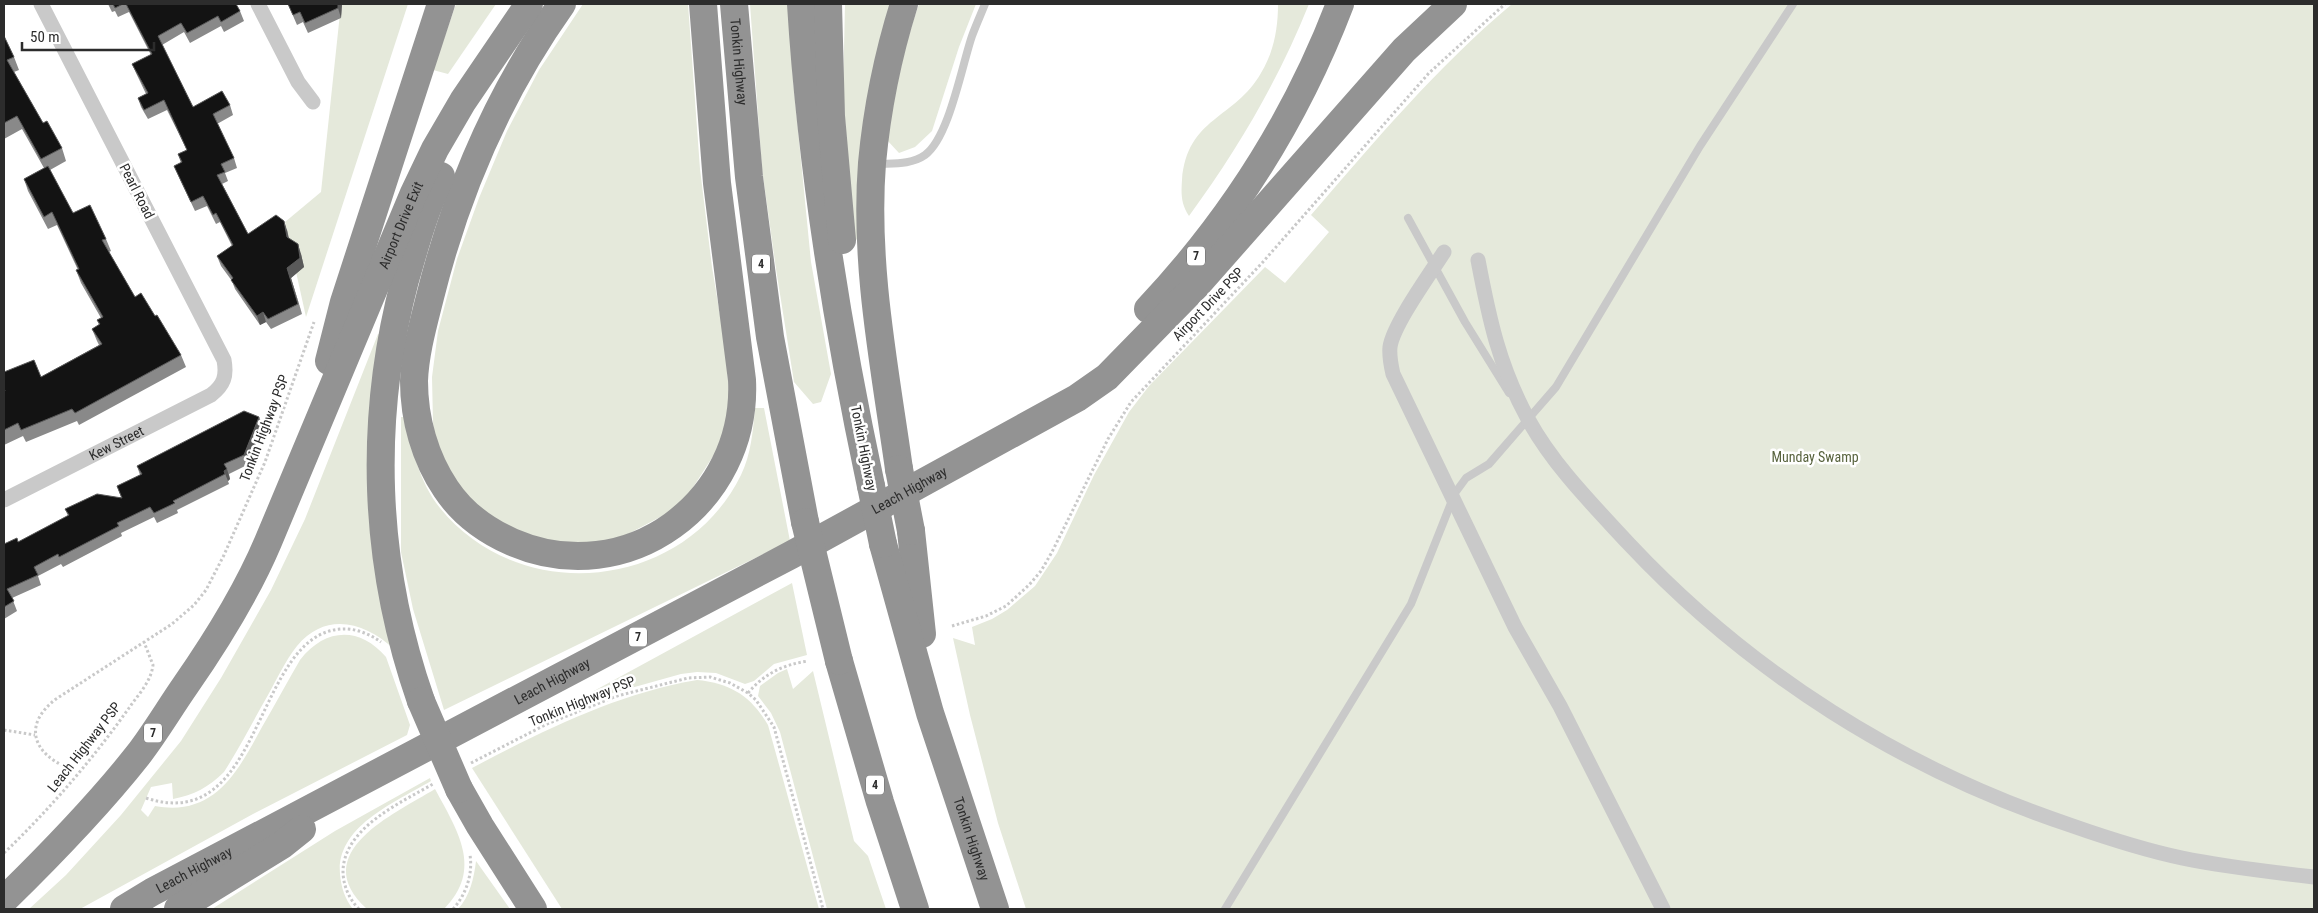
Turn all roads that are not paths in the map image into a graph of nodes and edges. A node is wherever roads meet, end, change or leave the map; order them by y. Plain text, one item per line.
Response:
1 (41, 4) edge
2 (258, 4) edge
3 (441, 4) edge
4 (529, 4) edge
5 (562, 4) edge
6 (703, 4) edge
7 (734, 4) edge
8 (801, 4) edge
9 (828, 4) edge
10 (904, 4) edge
11 (985, 4) edge
12 (1340, 4) edge
13 (1453, 4) edge
14 (1793, 4) edge
15 (508, 35) junction
16 (313, 102) dead end
17 (872, 164) junction
18 (1408, 218) dead end
19 (1444, 252) dead end
20 (1478, 260) dead end
21 (1435, 266) junction
22 (224, 380) joint
23 (1528, 419) junction
24 (858, 426) junction
25 (980, 452) junction
26 (303, 462) junction
27 (1453, 499) junction
28 (4, 500) edge
29 (930, 713) junction
30 (369, 778) junction
31 (2314, 877) edge
32 (4, 900) edge
33 (124, 909) edge
34 (178, 909) edge
35 (533, 909) edge
36 (915, 909) edge
37 (995, 909) edge
38 (1225, 909) edge
39 (1663, 909) edge

1 - 22 street, Pearl Road
2 - 16 street
3 - 26 highway
4 - 15 highway, Airport Drive Exit
5 - 6 highway
7 - 36 highway, Tonkin Highway / 4, bridge
8 - 24 highway, Tonkin Highway
9 - 24 highway
10 - 17 highway
11 - 17 lane
12 - 25 highway, 7
13 - 25 highway
14 - 23 lane
15 - 26 highway, Airport Drive Exit
15 - 35 highway, bridge
17 - 29 highway, bridge
18 - 21 lane
19 - 21 street
20 - 23 street
21 - 23 lane
21 - 27 street
22 - 28 street, Kew Street
23 - 27 lane
23 - 31 street
24 - 29 highway, Tonkin Highway, bridge
25 - 30 highway, Leach Highway / 7
26 - 32 highway, 7
27 - 38 lane
27 - 39 street
29 - 37 highway, Tonkin Highway
30 - 33 highway, Leach Highway / 7
30 - 34 highway

